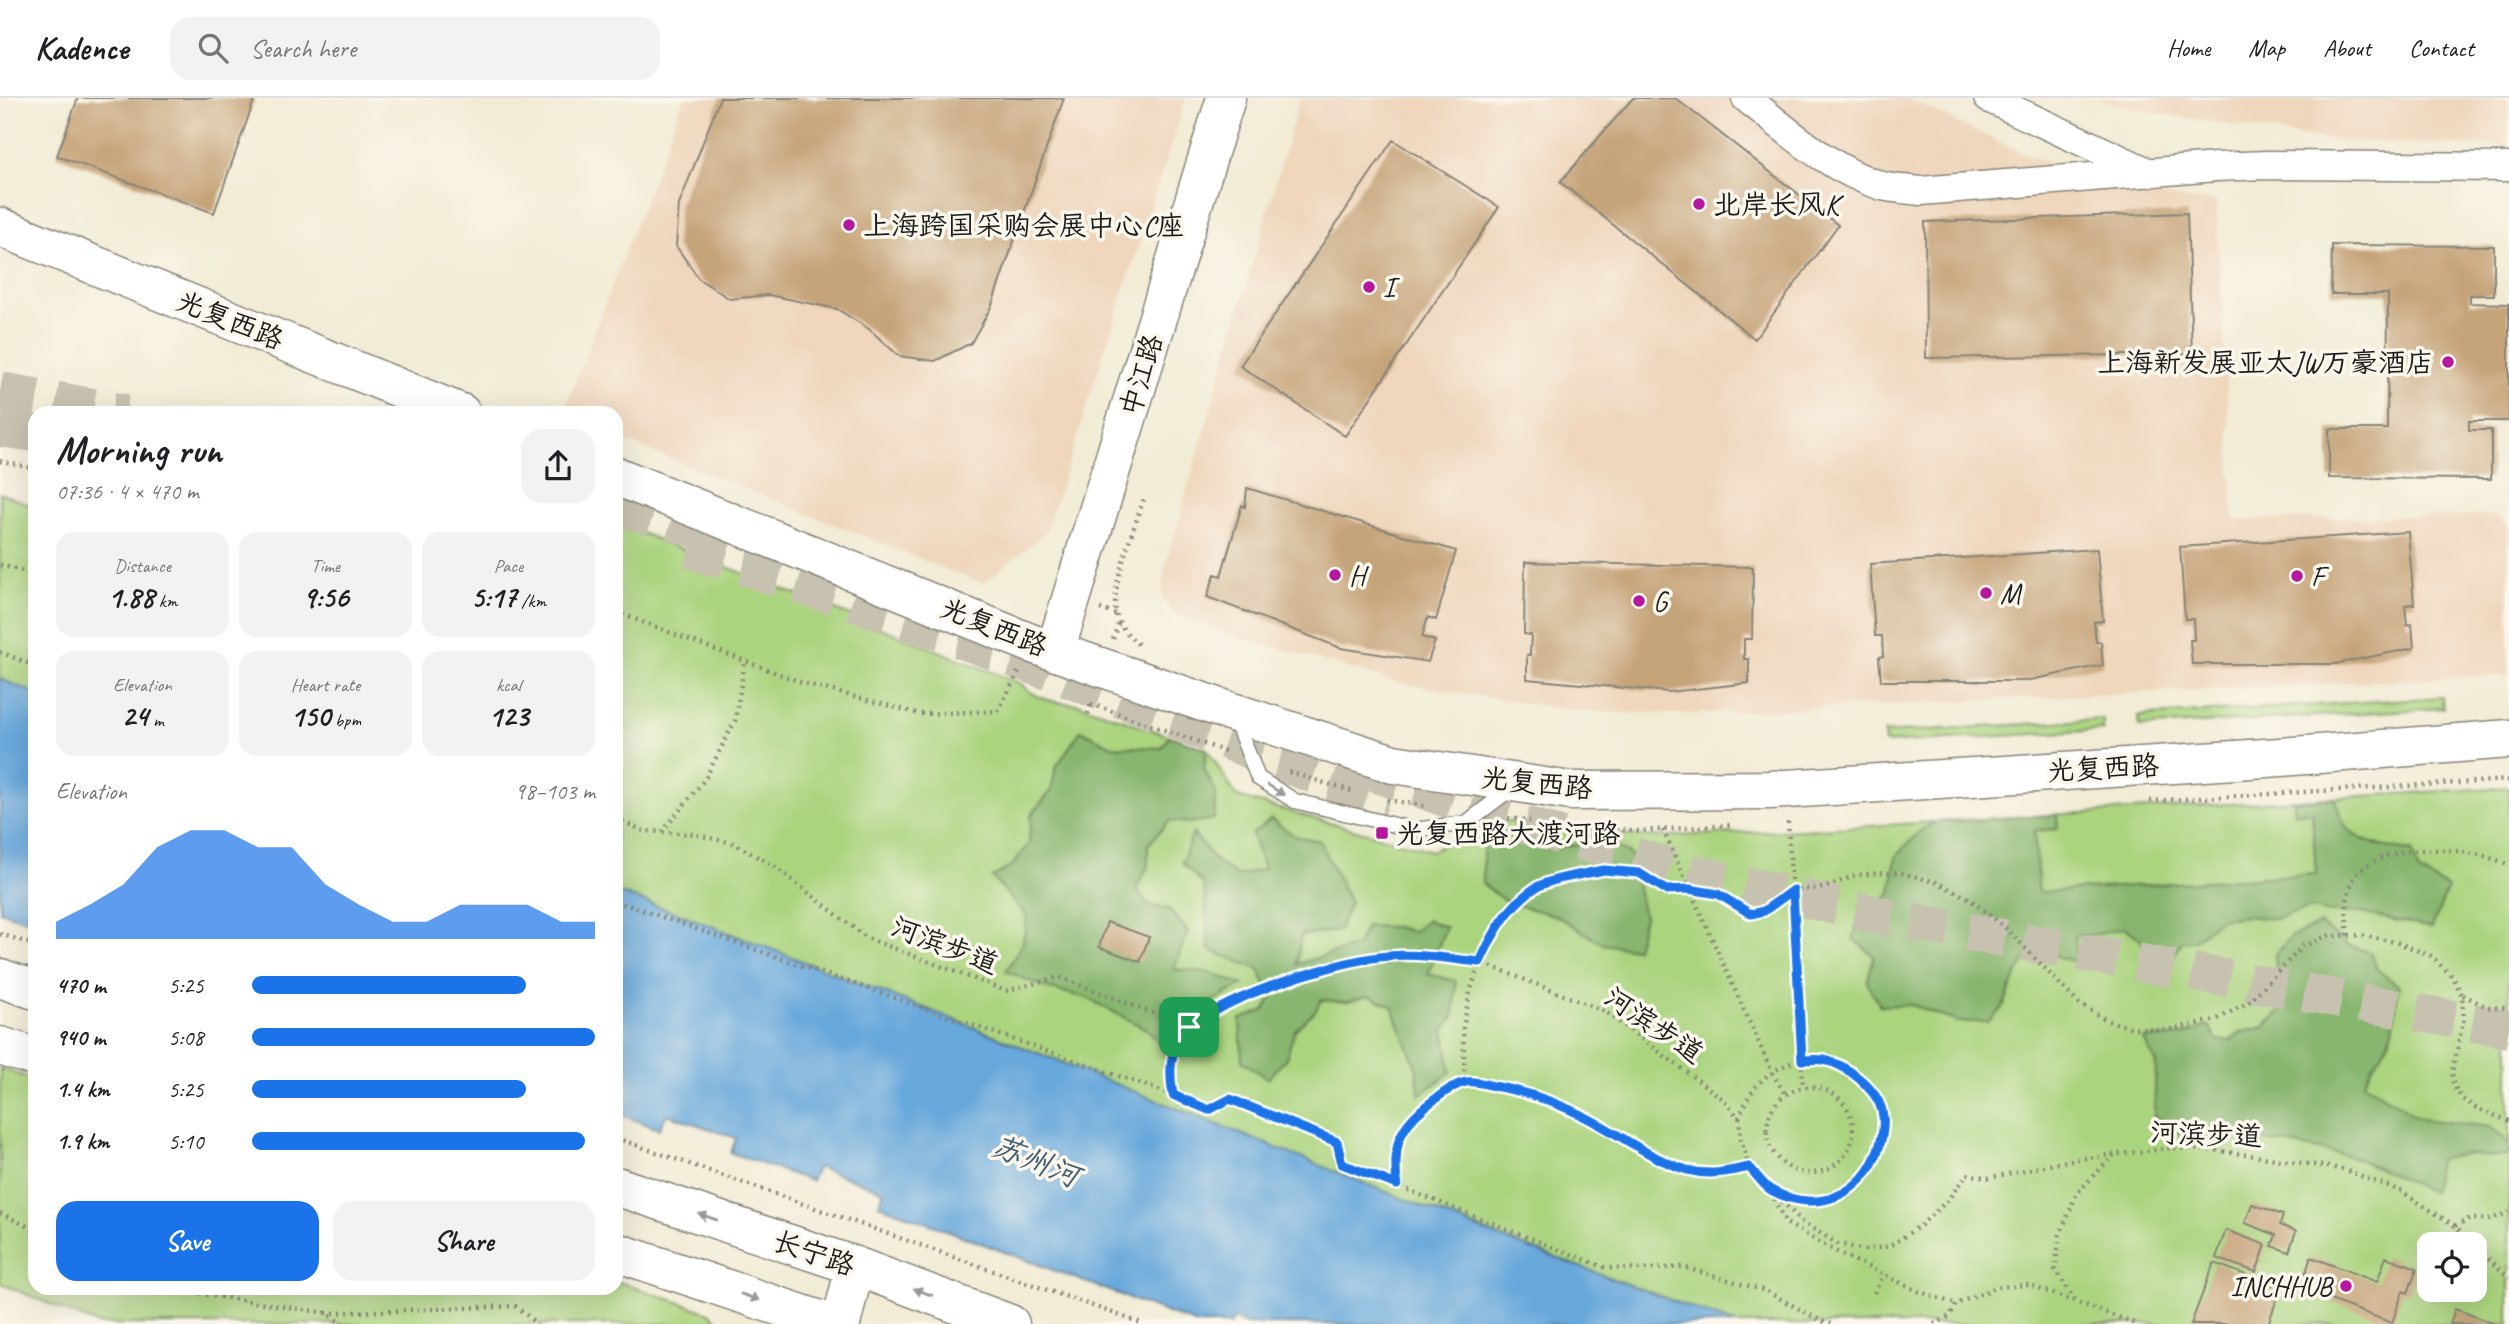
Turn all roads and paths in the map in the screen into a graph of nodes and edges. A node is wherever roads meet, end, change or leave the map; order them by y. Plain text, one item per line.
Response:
1 (1226, 98) edge
2 (1746, 98) edge
3 (1988, 98) edge
4 (2509, 167) edge
5 (2152, 174) junction
6 (0, 227) edge
7 (444, 406) edge
8 (0, 461) edge
9 (28, 467) edge
10 (623, 478) edge
11 (1145, 495) dead end
12 (0, 565) edge
13 (28, 572) edge
14 (623, 615) edge
15 (1142, 647) dead end
16 (1044, 648) junction
17 (0, 652) edge
18 (745, 662) junction
19 (28, 663) edge
20 (1232, 712) junction
21 (2509, 739) edge
22 (1519, 783) junction
23 (623, 822) edge
24 (1788, 822) dead end
25 (1663, 830) dead end
26 (662, 832) junction
27 (2509, 865) edge
28 (1689, 889) junction
29 (1793, 890) junction
30 (623, 903) edge
31 (0, 934) edge
32 (2348, 935) junction
33 (28, 943) edge
34 (1480, 962) junction
35 (0, 978) edge
36 (28, 988) edge
37 (2462, 995) junction
38 (2509, 1008) edge
39 (1189, 1027) junction
40 (0, 1046) edge
41 (28, 1055) edge
42 (1802, 1060) junction
43 (1772, 1072) junction
44 (1465, 1081) junction
45 (1803, 1087) junction
46 (1785, 1094) junction
47 (1173, 1095) junction
48 (1739, 1118) junction
49 (2509, 1121) edge
50 (623, 1140) edge
51 (2115, 1154) junction
52 (1749, 1167) junction
53 (1397, 1185) junction
54 (623, 1188) edge
55 (1769, 1189) junction
56 (2509, 1212) edge
57 (0, 1213) edge
58 (2455, 1226) junction
59 (28, 1227) edge
60 (623, 1254) edge
61 (855, 1266) junction
62 (1884, 1275) junction
63 (2509, 1278) edge
64 (1874, 1293) dead end
65 (209, 1295) edge
66 (2076, 1302) junction
67 (1956, 1304) junction
68 (326, 1313) junction
69 (343, 1324) edge
70 (537, 1324) edge
71 (832, 1324) edge
72 (841, 1324) edge
73 (1010, 1324) edge
74 (1144, 1324) edge
75 (1831, 1324) edge
76 (1934, 1324) edge
77 (2137, 1324) edge

1 - 16 street, 中江路
2 - 5 street
3 - 5 street
4 - 5 street
6 - 7 street, 光复西路
8 - 9 path
10 - 16 street, 光复西路
11 - 15 path
12 - 13 path
14 - 18 path
16 - 18 path
16 - 20 street, 光复西路
17 - 19 path
18 - 26 path
20 - 22 street, 光复西路
20 -> 22 lane
21 - 22 street, 光复西路
23 - 26 path, 河滨步道
24 - 29 path
25 - 28 path
26 - 39 path, 河滨步道
27 - 32 path
28 - 29 path
28 - 34 path
28 - 43 path
29 - 32 path
29 - 42 path
30 - 47 path
31 - 33 path
32 - 37 path
34 - 39 path, 河滨步道
34 - 44 path
34 - 48 path, 河滨步道
35 - 36 street
37 - 38 path
37 - 49 path
39 - 47 path
40 - 41 street
42 - 43 path
42 - 45 path
42 - 55 path
43 - 46 path
43 - 48 path
44 - 52 path
44 - 53 path
45 - 46 path
45 - 46 path
47 - 53 path
48 - 52 path, 河滨步道
50 - 74 path
51 - 55 path, 河滨步道
51 - 58 path, 河滨步道
51 - 66 path
52 - 55 path, 河滨步道
53 - 75 path
61 -> 54 street, 长宁路
55 - 62 path
56 - 58 path
57 - 59 path
58 - 63 path, 河滨步道
60 -> 71 street
61 - 72 street
73 -> 61 street, 长宁路
62 - 64 path
62 - 67 path
65 - 68 path
66 - 67 path
66 - 77 path
67 - 76 path
68 - 69 path
68 - 70 path

